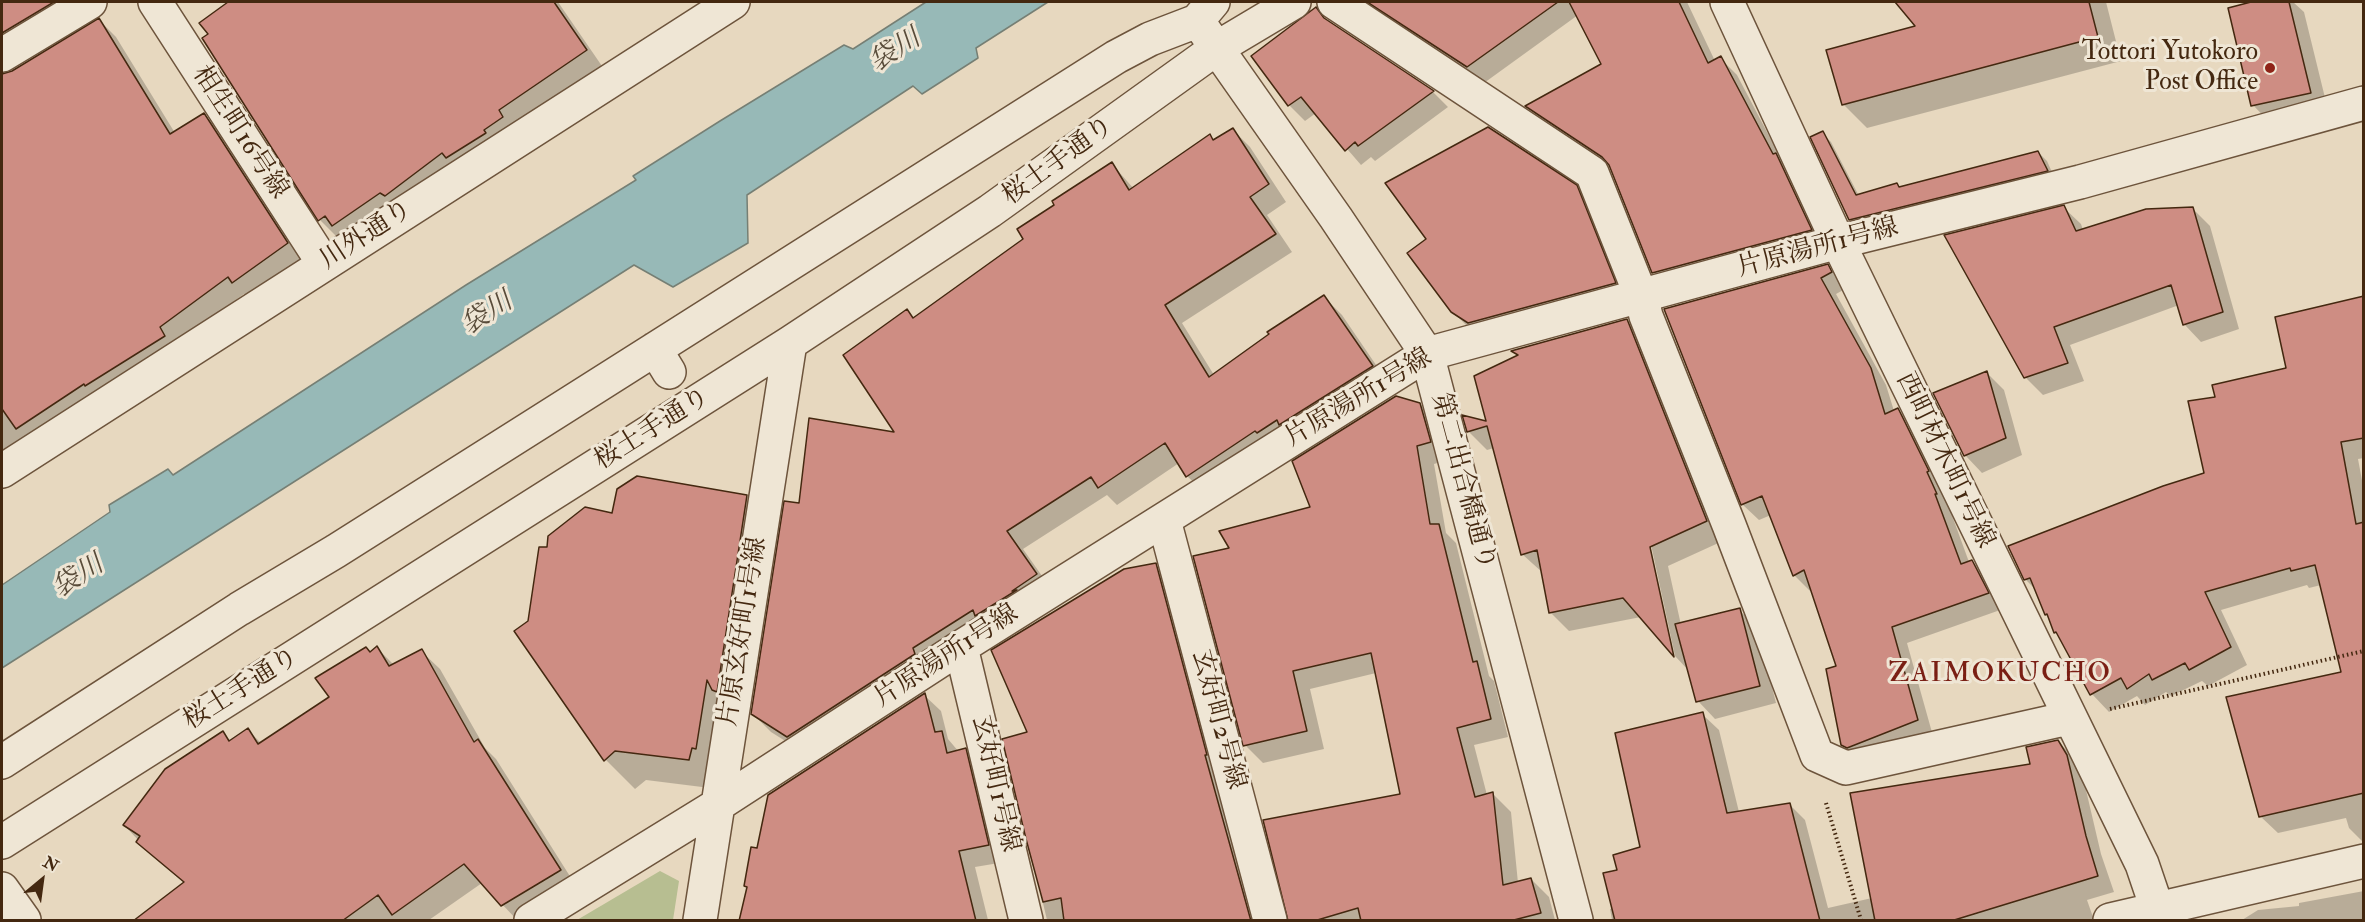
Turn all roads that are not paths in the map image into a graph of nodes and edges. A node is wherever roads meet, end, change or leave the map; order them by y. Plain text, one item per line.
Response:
1 (90, 2) edge
2 (155, 2) edge
3 (733, 2) edge
4 (1294, 2) edge
5 (1334, 2) edge
6 (1727, 2) edge
7 (1198, 8) edge
8 (1217, 48) junction
9 (2, 55) edge
10 (2364, 103) edge
11 (1838, 242) junction
12 (324, 264) junction
13 (1641, 296) junction
14 (790, 344) junction
15 (1428, 354) junction
16 (6, 459) edge
17 (1164, 519) junction
18 (961, 647) junction
19 (2069, 718) junction
20 (2, 762) edge
21 (716, 806) junction
22 (2, 842) edge
23 (2364, 861) edge
24 (2, 889) edge
25 (2160, 915) edge
26 (24, 921) edge
27 (531, 921) edge
28 (700, 921) edge
29 (1026, 921) edge
30 (1270, 921) edge
31 (1576, 921) edge
32 (2110, 921) edge

1 - 9 street
2 - 12 street, 相生町16号線
3 - 12 street, 川外通り
4 - 8 street, 桜土手通り
5 - 13 street
6 - 11 street, 西町材木町1号線
7 - 8 street, 第二出合橋通り
7 - 20 street
8 - 14 street, 桜土手通り
8 - 15 street, 第二出合橋通り
10 - 11 street, 片原湯所1号線
11 - 13 street, 片原湯所1号線
11 - 19 street, 西町材木町1号線
12 - 16 street, 川外通り
13 - 15 street, 片原湯所1号線
13 - 19 street
14 - 21 street, 片原玄好町1号線
14 - 22 street, 桜土手通り
15 - 17 street, 片原湯所1号線
15 - 31 street, 第二出合橋通り
17 - 18 street, 片原湯所1号線
17 - 30 street, 玄好町2号線
18 - 21 street, 片原湯所1号線
18 - 29 street, 玄好町1号線
19 - 25 street, 西町材木町1号線
21 - 27 street, 片原湯所1号線
21 - 28 street, 片原玄好町1号線
23 - 25 street
24 - 26 street
25 - 32 street

